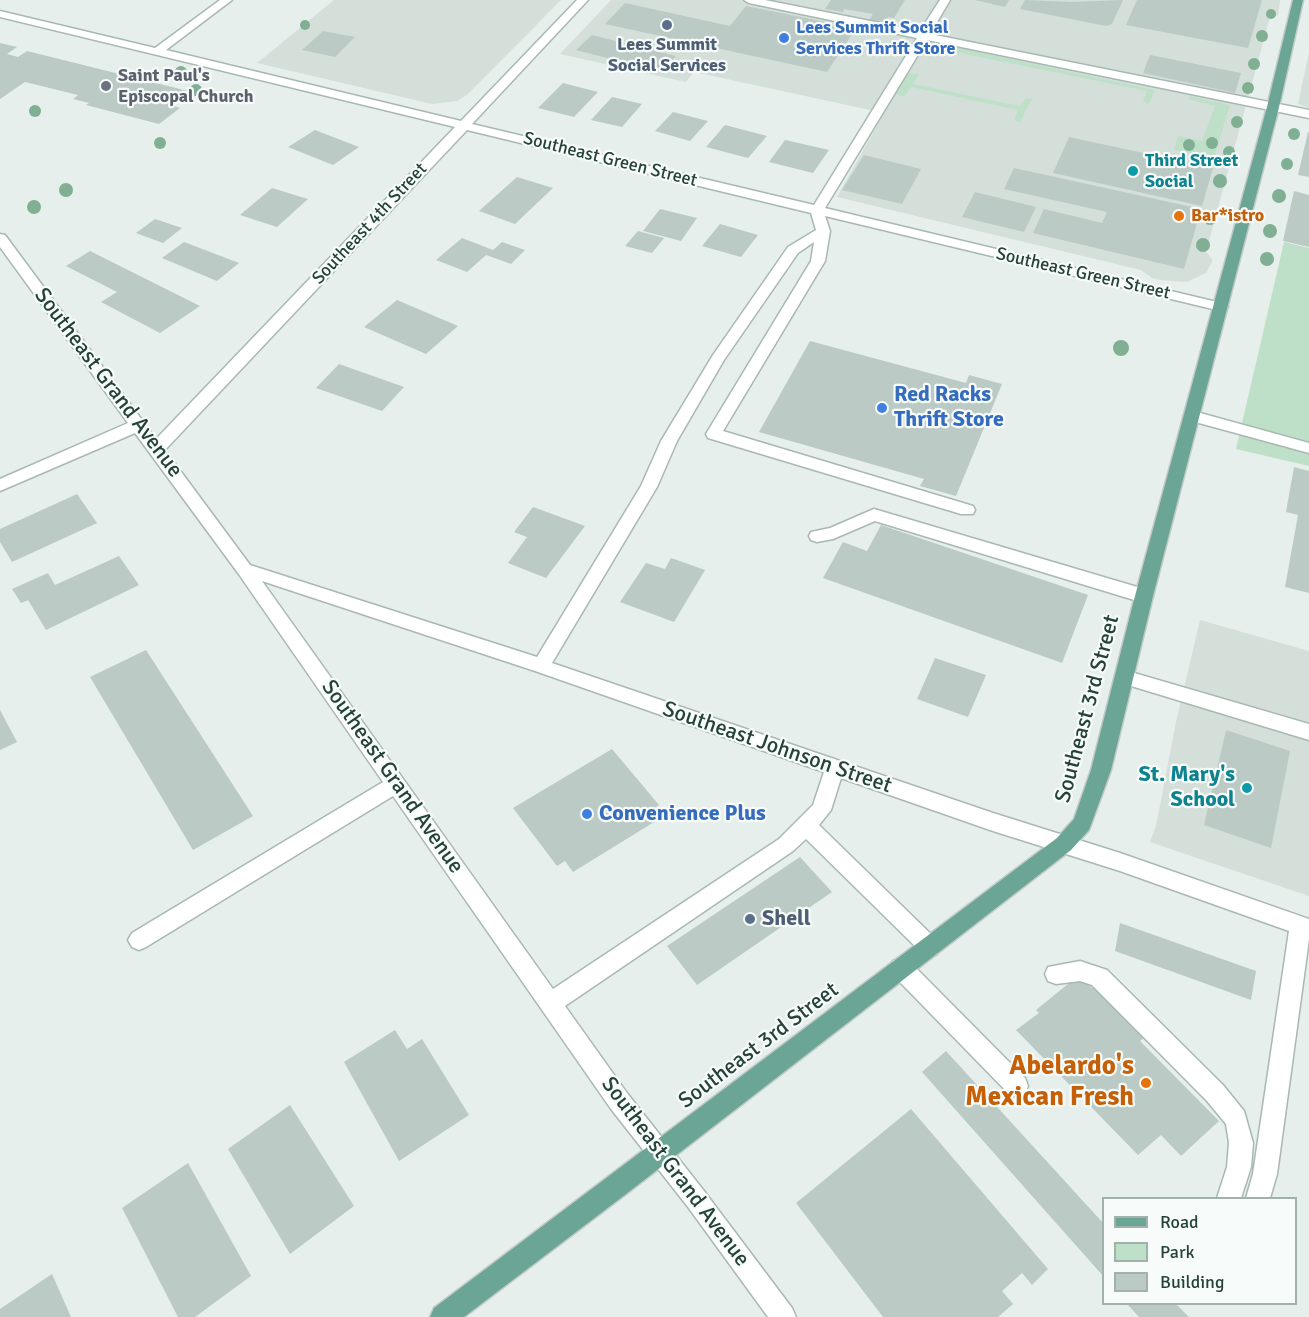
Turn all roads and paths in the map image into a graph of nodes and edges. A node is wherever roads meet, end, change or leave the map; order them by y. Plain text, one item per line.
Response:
1 (227, 0) edge
2 (583, 0) edge
3 (749, 0) edge
4 (945, 0) edge
5 (1298, 0) edge
6 (0, 14) edge
7 (923, 36) junction
8 (157, 52) junction
9 (1273, 106) junction
10 (1309, 114) edge
11 (463, 124) junction
12 (817, 211) junction
13 (823, 231) junction
14 (0, 238) edge
15 (1221, 307) junction
16 (1193, 416) junction
17 (139, 425) junction
18 (1309, 447) edge
19 (157, 448) junction
20 (0, 485) edge
21 (967, 510) dead end
22 (817, 536) dead end
23 (244, 569) junction
24 (1144, 596) junction
25 (541, 666) junction
26 (1124, 677) junction
27 (1309, 732) edge
28 (835, 768) junction
29 (396, 784) junction
30 (805, 825) junction
31 (1064, 844) junction
32 (1305, 927) edge
33 (139, 940) dead end
34 (930, 947) junction
35 (901, 968) junction
36 (1056, 974) dead end
37 (550, 1003) junction
38 (1017, 1086) dead end
39 (660, 1152) junction
40 (1229, 1197) edge
41 (1258, 1197) edge
42 (443, 1317) edge
43 (783, 1317) edge

1 - 8 street
2 - 11 street, Southeast 4th Street
3 - 7 street
4 - 7 street
5 - 9 main road, Southeast 3rd Street
6 - 8 street, Southeast Green Street
7 - 9 street
7 - 12 street
8 - 11 street, Southeast Green Street
9 - 10 street
9 - 15 main road, Southeast 3rd Street
11 - 12 street, Southeast Green Street
11 - 19 street, Southeast 4th Street
12 - 13 street
12 - 15 street, Southeast Green Street
13 - 21 street
13 - 25 street
14 - 17 street, Southeast Grand Avenue
15 - 16 main road, Southeast 3rd Street
16 - 18 street
16 - 24 main road, Southeast 3rd Street
17 - 19 street, Southeast Grand Avenue
17 - 20 street
19 - 23 street, Southeast Grand Avenue
22 - 24 street
23 - 25 street, Southeast Johnson Street
23 - 29 street, Southeast Grand Avenue
24 - 26 main road, Southeast 3rd Street
25 - 28 street, Southeast Johnson Street
26 - 27 street
26 - 31 main road, Southeast 3rd Street
28 - 30 street
28 - 31 street, Southeast Johnson Street
29 - 33 street
29 - 37 street, Southeast Grand Avenue
30 - 34 street
30 - 37 street
31 - 32 street, Southeast Johnson Street
31 - 34 main road, Southeast 3rd Street
32 - 41 street
34 - 35 main road, Southeast 3rd Street
35 - 38 street
35 - 39 main road, Southeast 3rd Street
36 - 40 street
37 - 39 street, Southeast Grand Avenue
39 - 42 main road, Southeast 3rd Street
39 - 43 street, Southeast Grand Avenue

